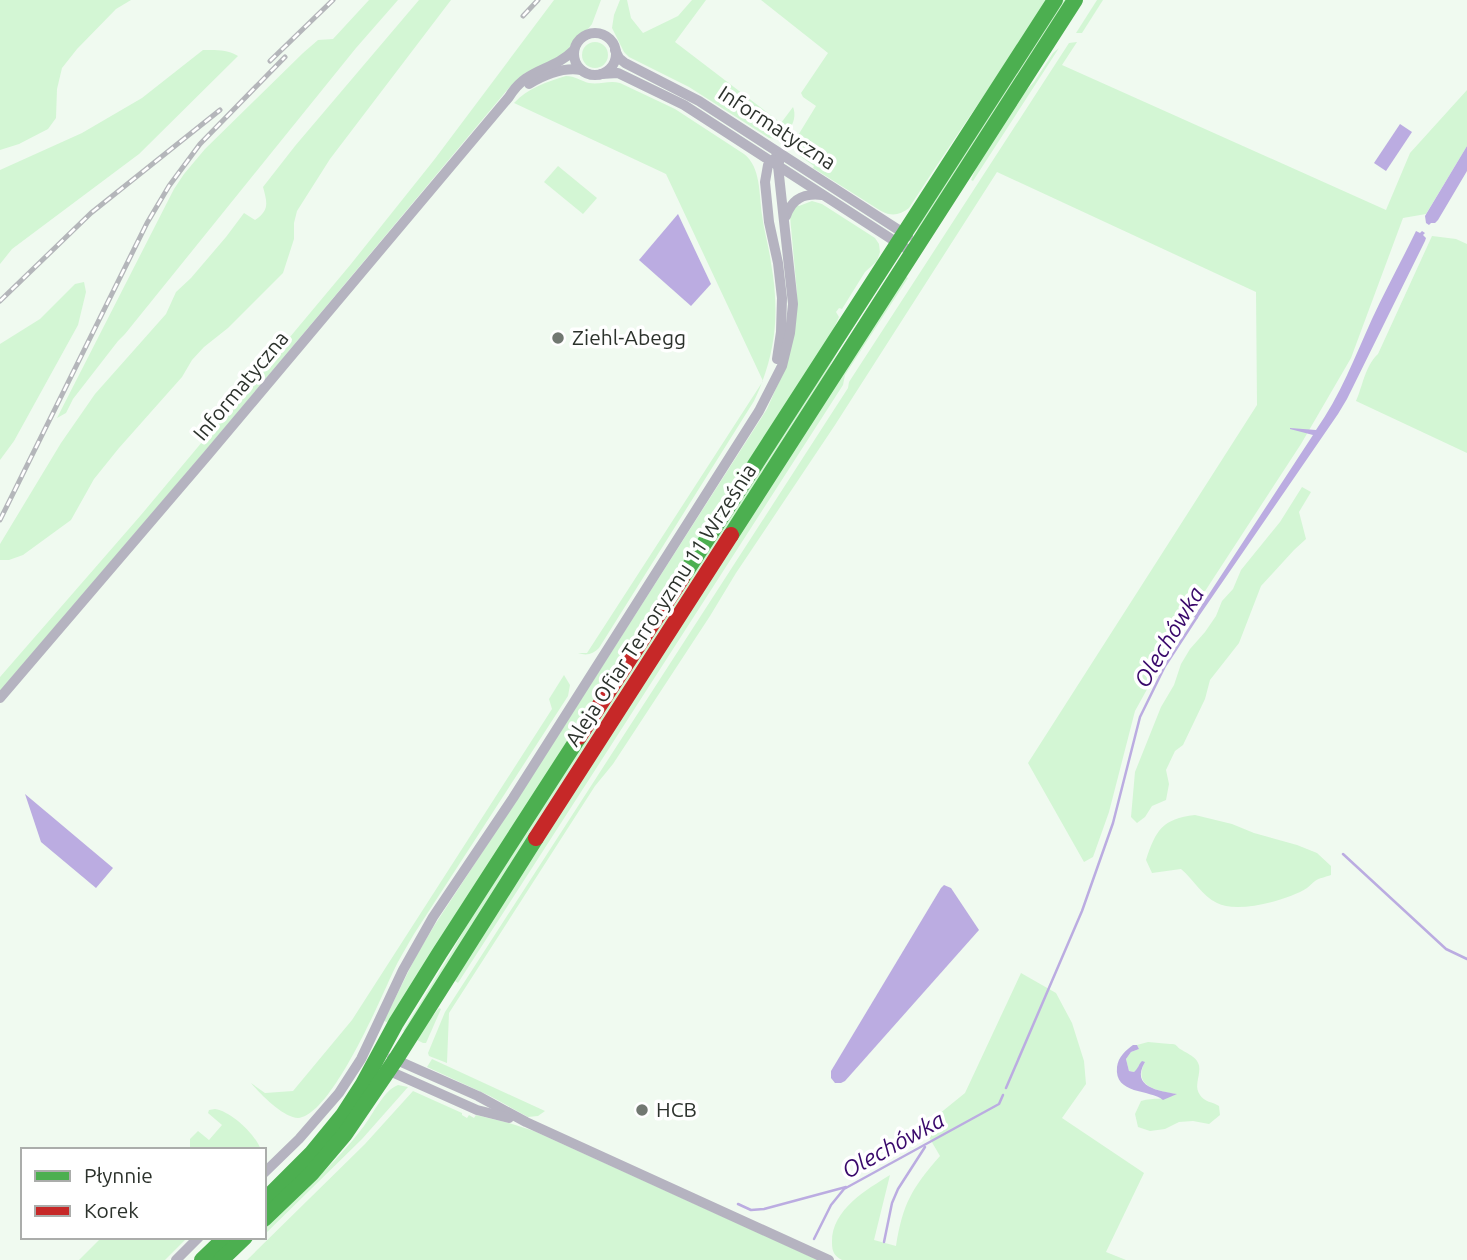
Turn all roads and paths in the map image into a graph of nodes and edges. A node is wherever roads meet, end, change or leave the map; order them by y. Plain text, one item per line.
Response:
1 (1055, 0) edge
2 (1076, 0) edge
3 (574, 50) junction
4 (615, 50) junction
5 (581, 70) junction
6 (601, 74) junction
7 (509, 97) junction
8 (781, 154) junction
9 (774, 164) junction
10 (824, 195) junction
11 (785, 218) junction
12 (902, 239) junction
13 (916, 248) junction
14 (774, 379) junction
15 (0, 698) edge
16 (384, 1062) junction
17 (266, 1171) edge
18 (266, 1199) edge
19 (266, 1217) edge
20 (197, 1239) edge
21 (224, 1239) edge
22 (243, 1239) edge
23 (176, 1260) edge
24 (202, 1260) edge
25 (221, 1260) edge
26 (829, 1260) edge

1 - 12 street, Aleja Ofiar Terroryzmu 11 Września
2 - 13 street, Aleja Ofiar Terroryzmu 11 Września
3 - 4 street
3 - 5 street
3 - 7 street, Informatyczna
4 - 6 street
4 - 8 street, Informatyczna
5 - 6 street
5 - 7 street, Informatyczna
6 - 9 street, Informatyczna
7 - 15 street, Informatyczna
8 - 9 street
8 - 12 street, Informatyczna
9 - 10 street, Informatyczna
9 - 11 street
9 - 14 street
10 - 11 street
10 - 12 street, Informatyczna
11 - 14 street
12 - 13 street, Informatyczna
12 - 16 street, Aleja Ofiar Terroryzmu 11 Września
13 - 16 street, Aleja Ofiar Terroryzmu 11 Września
14 - 17 street
16 - 18 street, Aleja Ofiar Terroryzmu 11 Września
16 - 19 street, Aleja Ofiar Terroryzmu 11 Września
16 - 26 street
20 - 23 street
21 - 24 street
22 - 25 street

